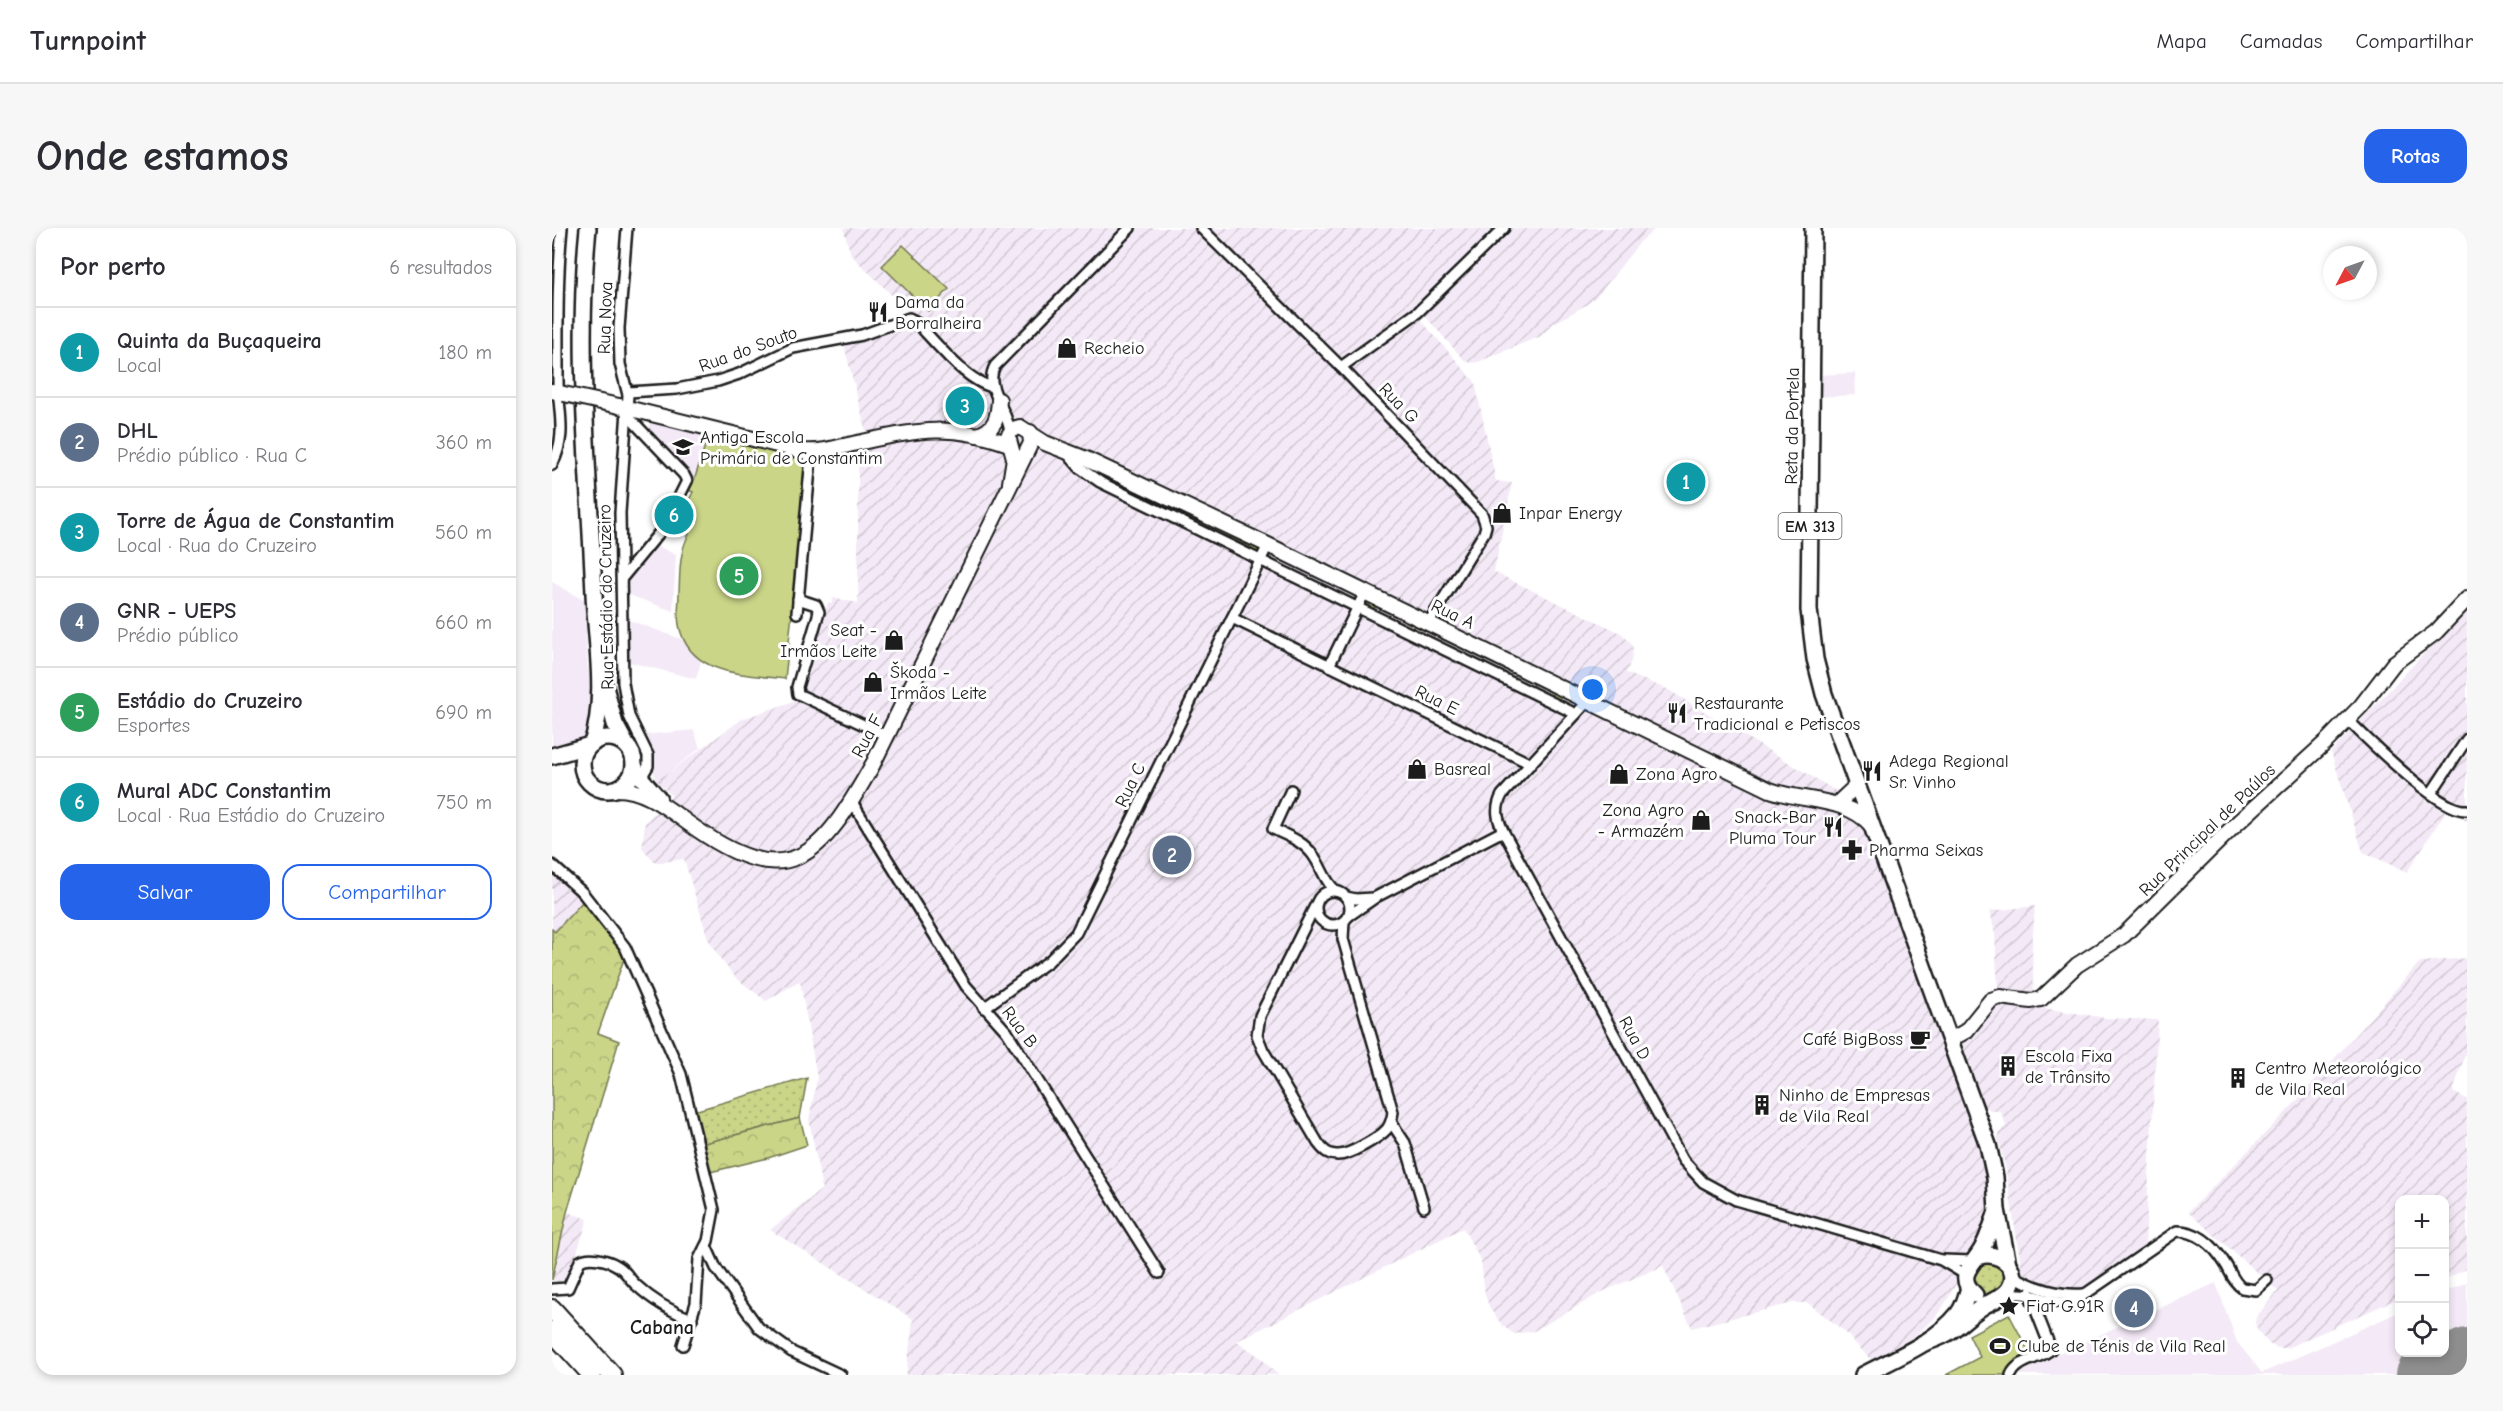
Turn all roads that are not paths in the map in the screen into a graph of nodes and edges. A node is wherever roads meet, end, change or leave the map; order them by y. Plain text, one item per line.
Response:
1 (562, 228) edge
2 (588, 228) edge
3 (627, 228) edge
4 (1130, 228) edge
5 (1201, 228) edge
6 (1504, 228) edge
7 (1813, 228) edge
8 (1341, 367) junction
9 (993, 387) junction
10 (558, 392) edge
11 (628, 392) junction
12 (999, 400) junction
13 (624, 409) junction
14 (976, 435) junction
15 (1019, 439) junction
16 (809, 451) junction
17 (1066, 451) junction
18 (552, 465) edge
19 (1268, 545) junction
20 (1261, 559) junction
21 (622, 577) junction
22 (1365, 592) junction
23 (798, 599) junction
24 (2467, 599) edge
25 (1358, 606) junction
26 (797, 613) dead end
27 (1232, 618) junction
28 (1429, 622) junction
29 (599, 665) junction
30 (1329, 666) junction
31 (1588, 701) junction
32 (1576, 714) junction
33 (2348, 720) junction
34 (887, 736) junction
35 (2467, 739) edge
36 (591, 744) junction
37 (627, 746) junction
38 (552, 756) edge
39 (2456, 756) junction
40 (2467, 758) edge
41 (634, 764) junction
42 (1531, 764) junction
43 (584, 773) junction
44 (641, 778) junction
45 (1857, 785) junction
46 (615, 789) junction
47 (1291, 790) dead end
48 (2432, 792) junction
49 (1862, 801) junction
50 (852, 802) junction
51 (1842, 803) junction
52 (666, 807) junction
53 (2467, 810) edge
54 (1872, 828) junction
55 (1503, 831) junction
56 (552, 865) edge
57 (1323, 875) junction
58 (1336, 891) junction
59 (1321, 895) junction
60 (1346, 897) junction
61 (1376, 897) junction
62 (1316, 904) junction
63 (1346, 919) junction
64 (1327, 923) junction
65 (1305, 926) junction
66 (1343, 939) junction
67 (984, 1008) junction
68 (1950, 1040) junction
69 (1391, 1122) junction
70 (1424, 1207) dead end
71 (1997, 1210) junction
72 (707, 1242) junction
73 (1941, 1260) junction
74 (1971, 1270) junction
75 (2011, 1270) junction
76 (1159, 1273) dead end
77 (2268, 1280) dead end
78 (552, 1289) edge
79 (2029, 1293) junction
80 (2086, 1293) junction
81 (1998, 1298) junction
82 (552, 1309) edge
83 (692, 1319) junction
84 (552, 1331) edge
85 (1923, 1343) junction
86 (683, 1345) dead end
87 (592, 1375) edge
88 (612, 1375) edge
89 (841, 1375) edge
90 (1863, 1375) edge
91 (2011, 1375) edge

1 - 10 street
2 - 29 main road
3 - 11 street, Rua Nova
4 - 9 street
5 - 8 street, Rua G
6 - 8 street
7 - 45 main road, Reta da Portela / EM 313
8 - 28 street, Rua G
9 - 11 street, Rua do Souto
9 - 12 street
10 - 13 street, bridge
10 - 18 street
11 - 13 street, Rua Nova
12 - 14 street
12 - 15 street
12 - 15 street
13 - 16 street
13 - 21 street, Rua Estádio do Cruzeiro
13 - 21 street
14 - 15 street, Rua A
14 - 16 street, Rua A
15 - 17 street, Rua A
15 - 34 street, Rua F
16 - 23 street
17 - 19 street, Rua A
17 - 20 street
19 - 20 street, Rua C
19 - 22 street, Rua A
20 - 25 street
20 - 27 street, Rua C
21 - 44 street, Rua Estádio do Cruzeiro
22 - 25 street
22 - 28 street, Rua A
23 - 26 street
23 - 34 street
24 - 33 street, Rua Principal de Paúlos
25 - 30 street
25 - 32 street
27 - 30 street, Rua E
27 - 67 street, Rua C
28 - 31 street, Rua A
29 - 36 main road
29 - 37 main road
30 - 42 street, Rua E
31 - 32 street, Rua D
31 - 51 street, Rua A
32 - 42 street, Rua D
33 - 48 street
33 - 68 street, Rua Principal de Paúlos
34 - 50 street, Rua F
35 - 39 street
36 - 37 main road
36 - 38 main road
36 - 43 main road
37 - 41 main road
38 - 43 main road
39 - 40 street
39 - 48 street
41 - 44 street
41 - 46 main road
42 - 55 street, Rua D
43 - 46 main road
44 - 52 street
45 - 49 main road, Reta da Portela / EM 313
45 - 51 street
46 - 52 street
47 - 57 street
48 - 53 street
49 - 51 street
49 - 54 main road, Reta da Portela / EM 313
50 - 52 street, Rua F
50 - 67 street, Rua B
51 - 54 street
54 - 68 main road, EM 313
55 - 61 street
55 - 73 street, Rua D
56 - 72 street
57 - 58 street
57 - 59 street
58 - 59 street
58 - 60 street
59 - 62 street
60 - 61 street
60 - 63 street
61 - 63 street
62 - 64 street
62 - 65 street
63 - 64 street
63 - 66 street
64 - 65 street
64 - 66 street
65 - 69 street
66 - 69 street
67 - 76 street, Rua B
68 - 71 main road, EM 313
69 - 70 street
71 - 74 main road, EM 313
71 - 75 main road, EM 313
72 - 83 street
72 - 89 street
73 - 74 street
73 - 74 street
74 - 75 main road
74 - 81 main road
74 - 85 main road, EM 313
75 - 80 street
75 - 81 main road, EM 313
77 - 80 street
78 - 83 street
79 - 80 street
79 - 81 street
79 - 91 street
81 - 85 main road, EM 313
82 - 88 highway
83 - 86 street
84 - 87 highway
85 - 90 main road, EM 313

